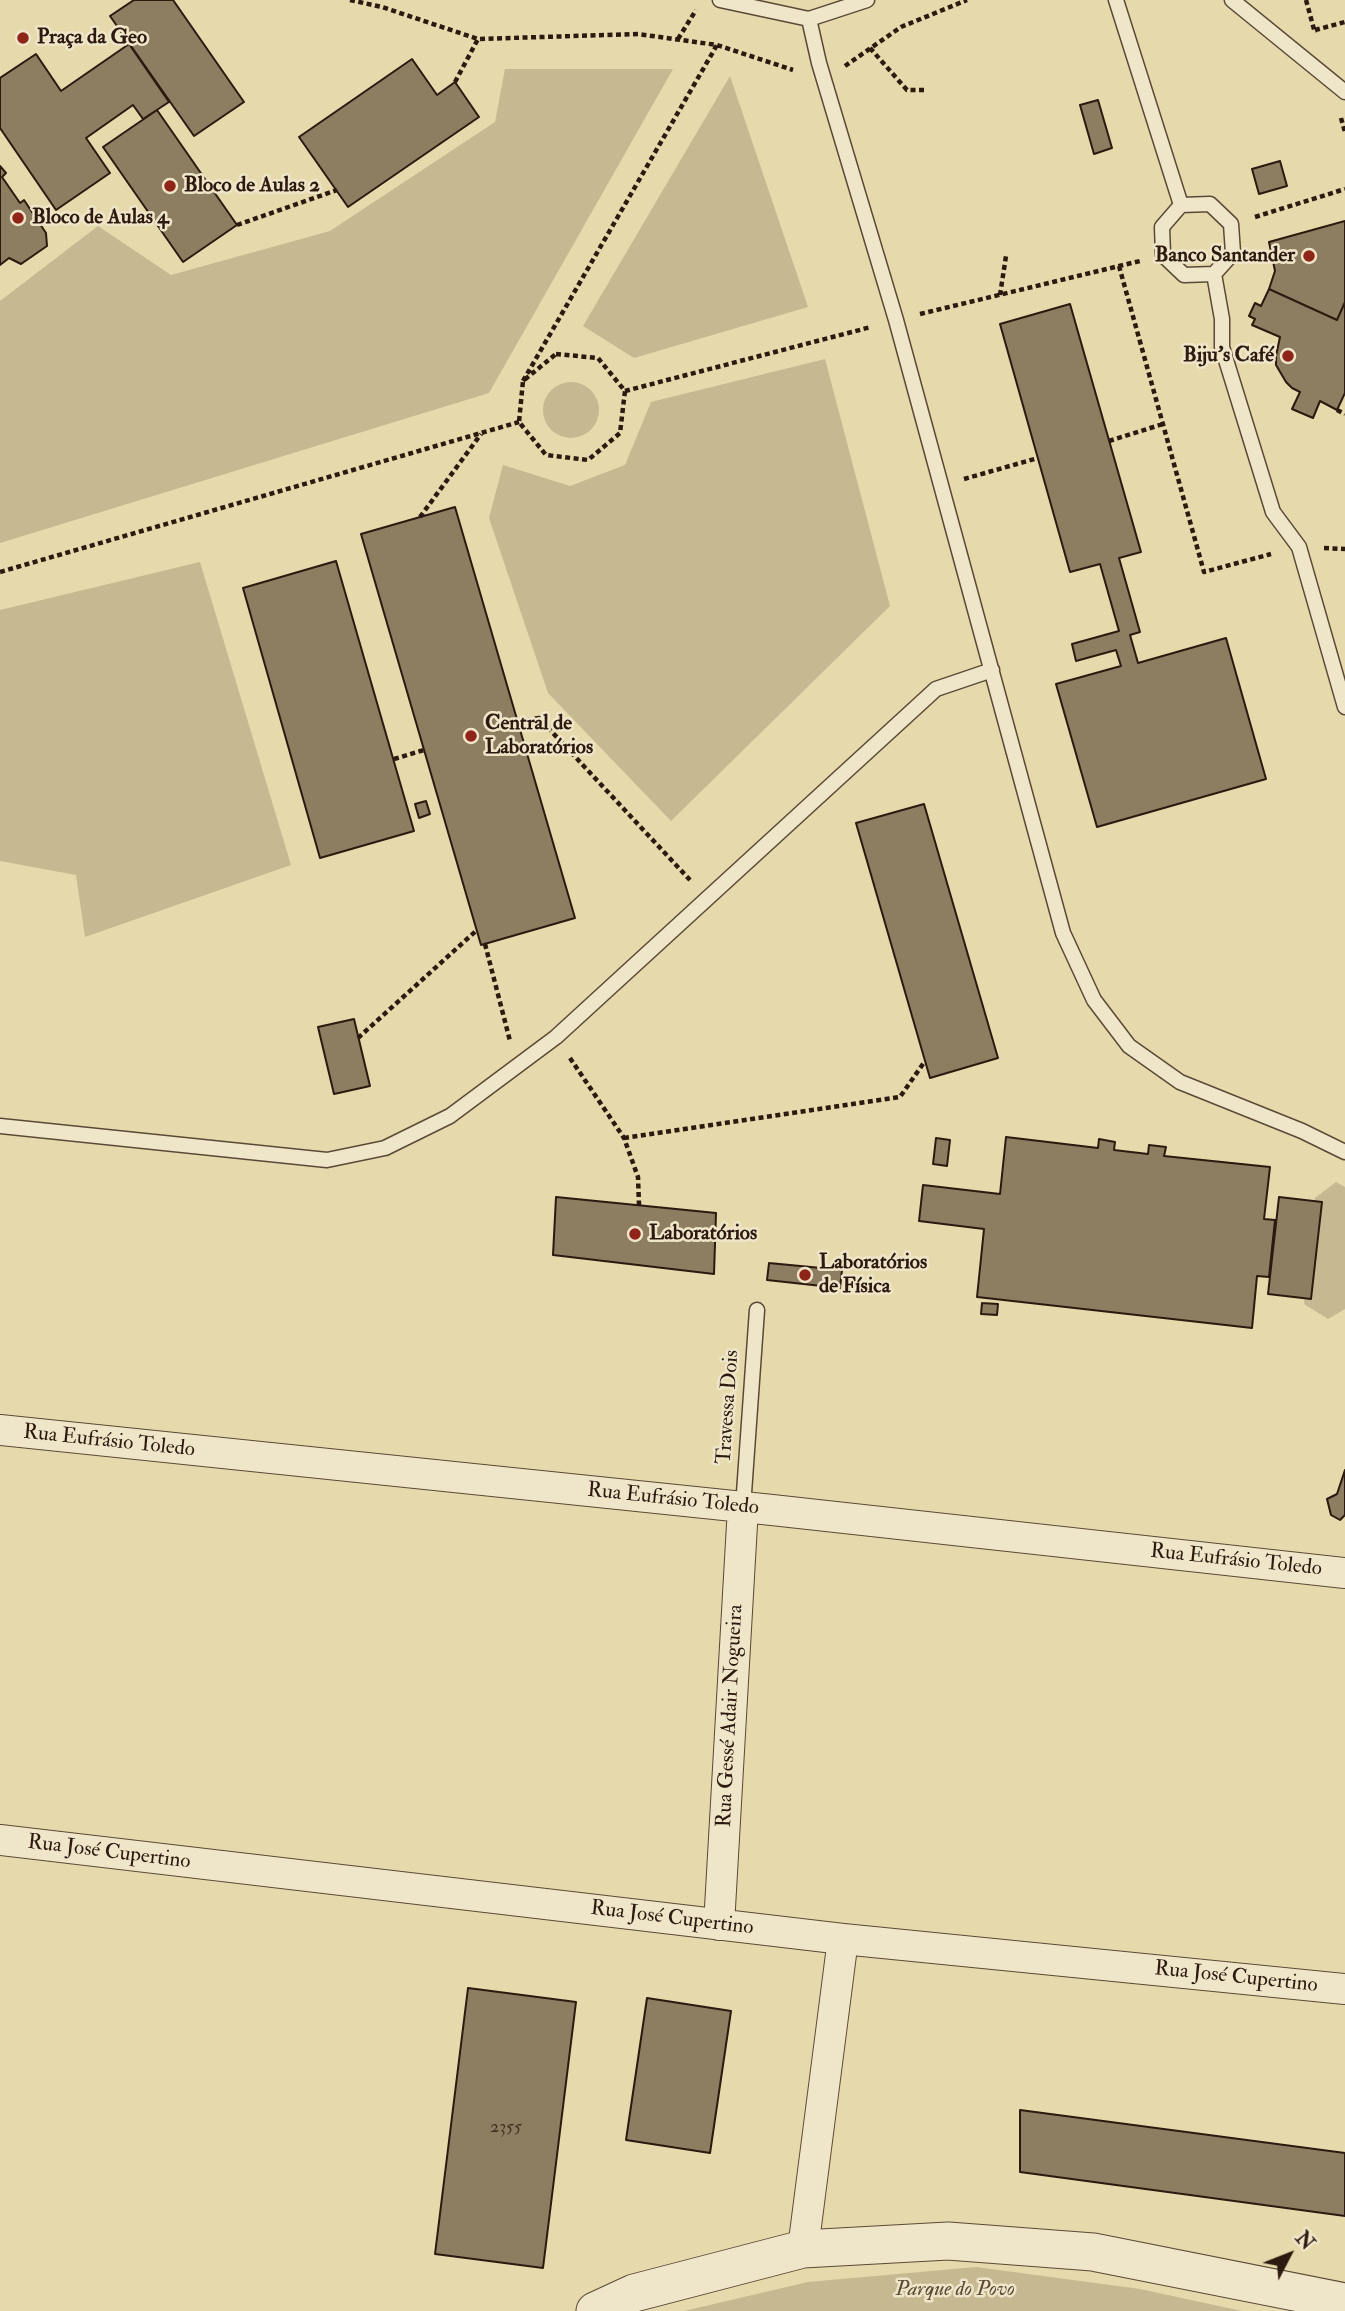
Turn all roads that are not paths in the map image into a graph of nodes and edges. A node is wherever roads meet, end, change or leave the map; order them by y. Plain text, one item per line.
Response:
1 (720, 0) edge
2 (867, 0) edge
3 (1116, 0) edge
4 (1232, 0) edge
5 (809, 19) junction
6 (1345, 92) edge
7 (1181, 205) junction
8 (1214, 274) junction
9 (992, 670) junction
10 (1345, 707) edge
11 (0, 1126) edge
12 (1345, 1152) edge
13 (757, 1310) dead end
14 (0, 1430) edge
15 (743, 1507) junction
16 (1345, 1573) edge
17 (0, 1840) edge
18 (719, 1925) junction
19 (843, 1939) junction
20 (1345, 1989) edge
21 (803, 2249) junction
22 (1345, 2302) edge
23 (595, 2311) edge

1 - 5 lane
2 - 5 lane
3 - 7 lane
4 - 6 lane
5 - 9 lane
7 - 8 lane
7 - 8 lane
8 - 10 lane
9 - 11 lane
9 - 12 lane
13 - 15 lane, Travessa Dois
14 - 15 street, Rua Eufrásio Toledo
15 - 16 street, Rua Eufrásio Toledo
15 - 18 street, Rua Gessé Adair Nogueira
17 - 18 street, Rua José Cupertino
18 - 19 street, Rua José Cupertino
19 - 20 street, Rua José Cupertino
19 - 21 street
21 - 22 street
21 - 23 street

